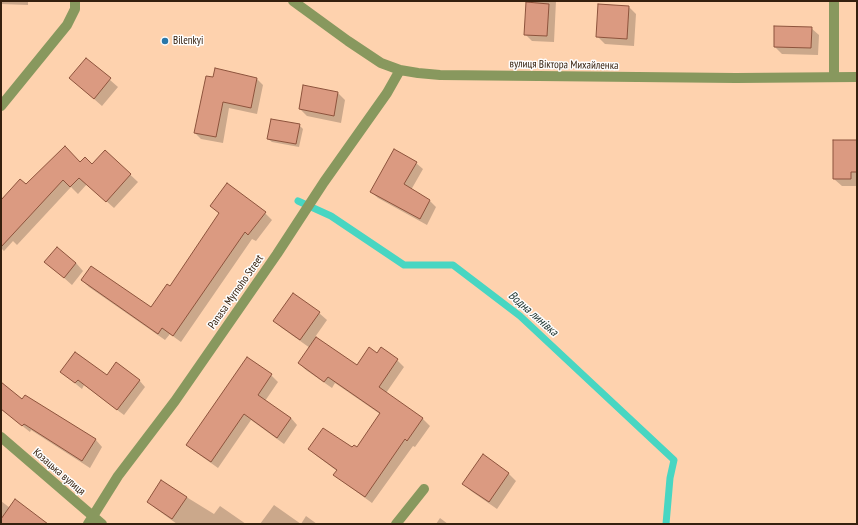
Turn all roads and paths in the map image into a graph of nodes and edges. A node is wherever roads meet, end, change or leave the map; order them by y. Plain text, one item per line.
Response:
1 (78, 1) edge
2 (293, 1) edge
3 (834, 1) edge
4 (400, 70) junction
5 (834, 77) junction
6 (857, 77) edge
7 (1, 106) edge
8 (1, 437) edge
9 (424, 489) dead end
10 (90, 520) edge
11 (102, 524) edge
12 (396, 524) edge

1 - 7 street
2 - 4 street, вулиця Віктора Михайленка
3 - 5 street
4 - 5 street, вулиця Віктора Михайленка
4 - 10 street, Panasa Myrnoho Street
5 - 6 street, вулиця Віктора Михайленка
8 - 10 street, Козацька вулиця
9 - 12 street
10 - 11 street, Козацька вулиця

